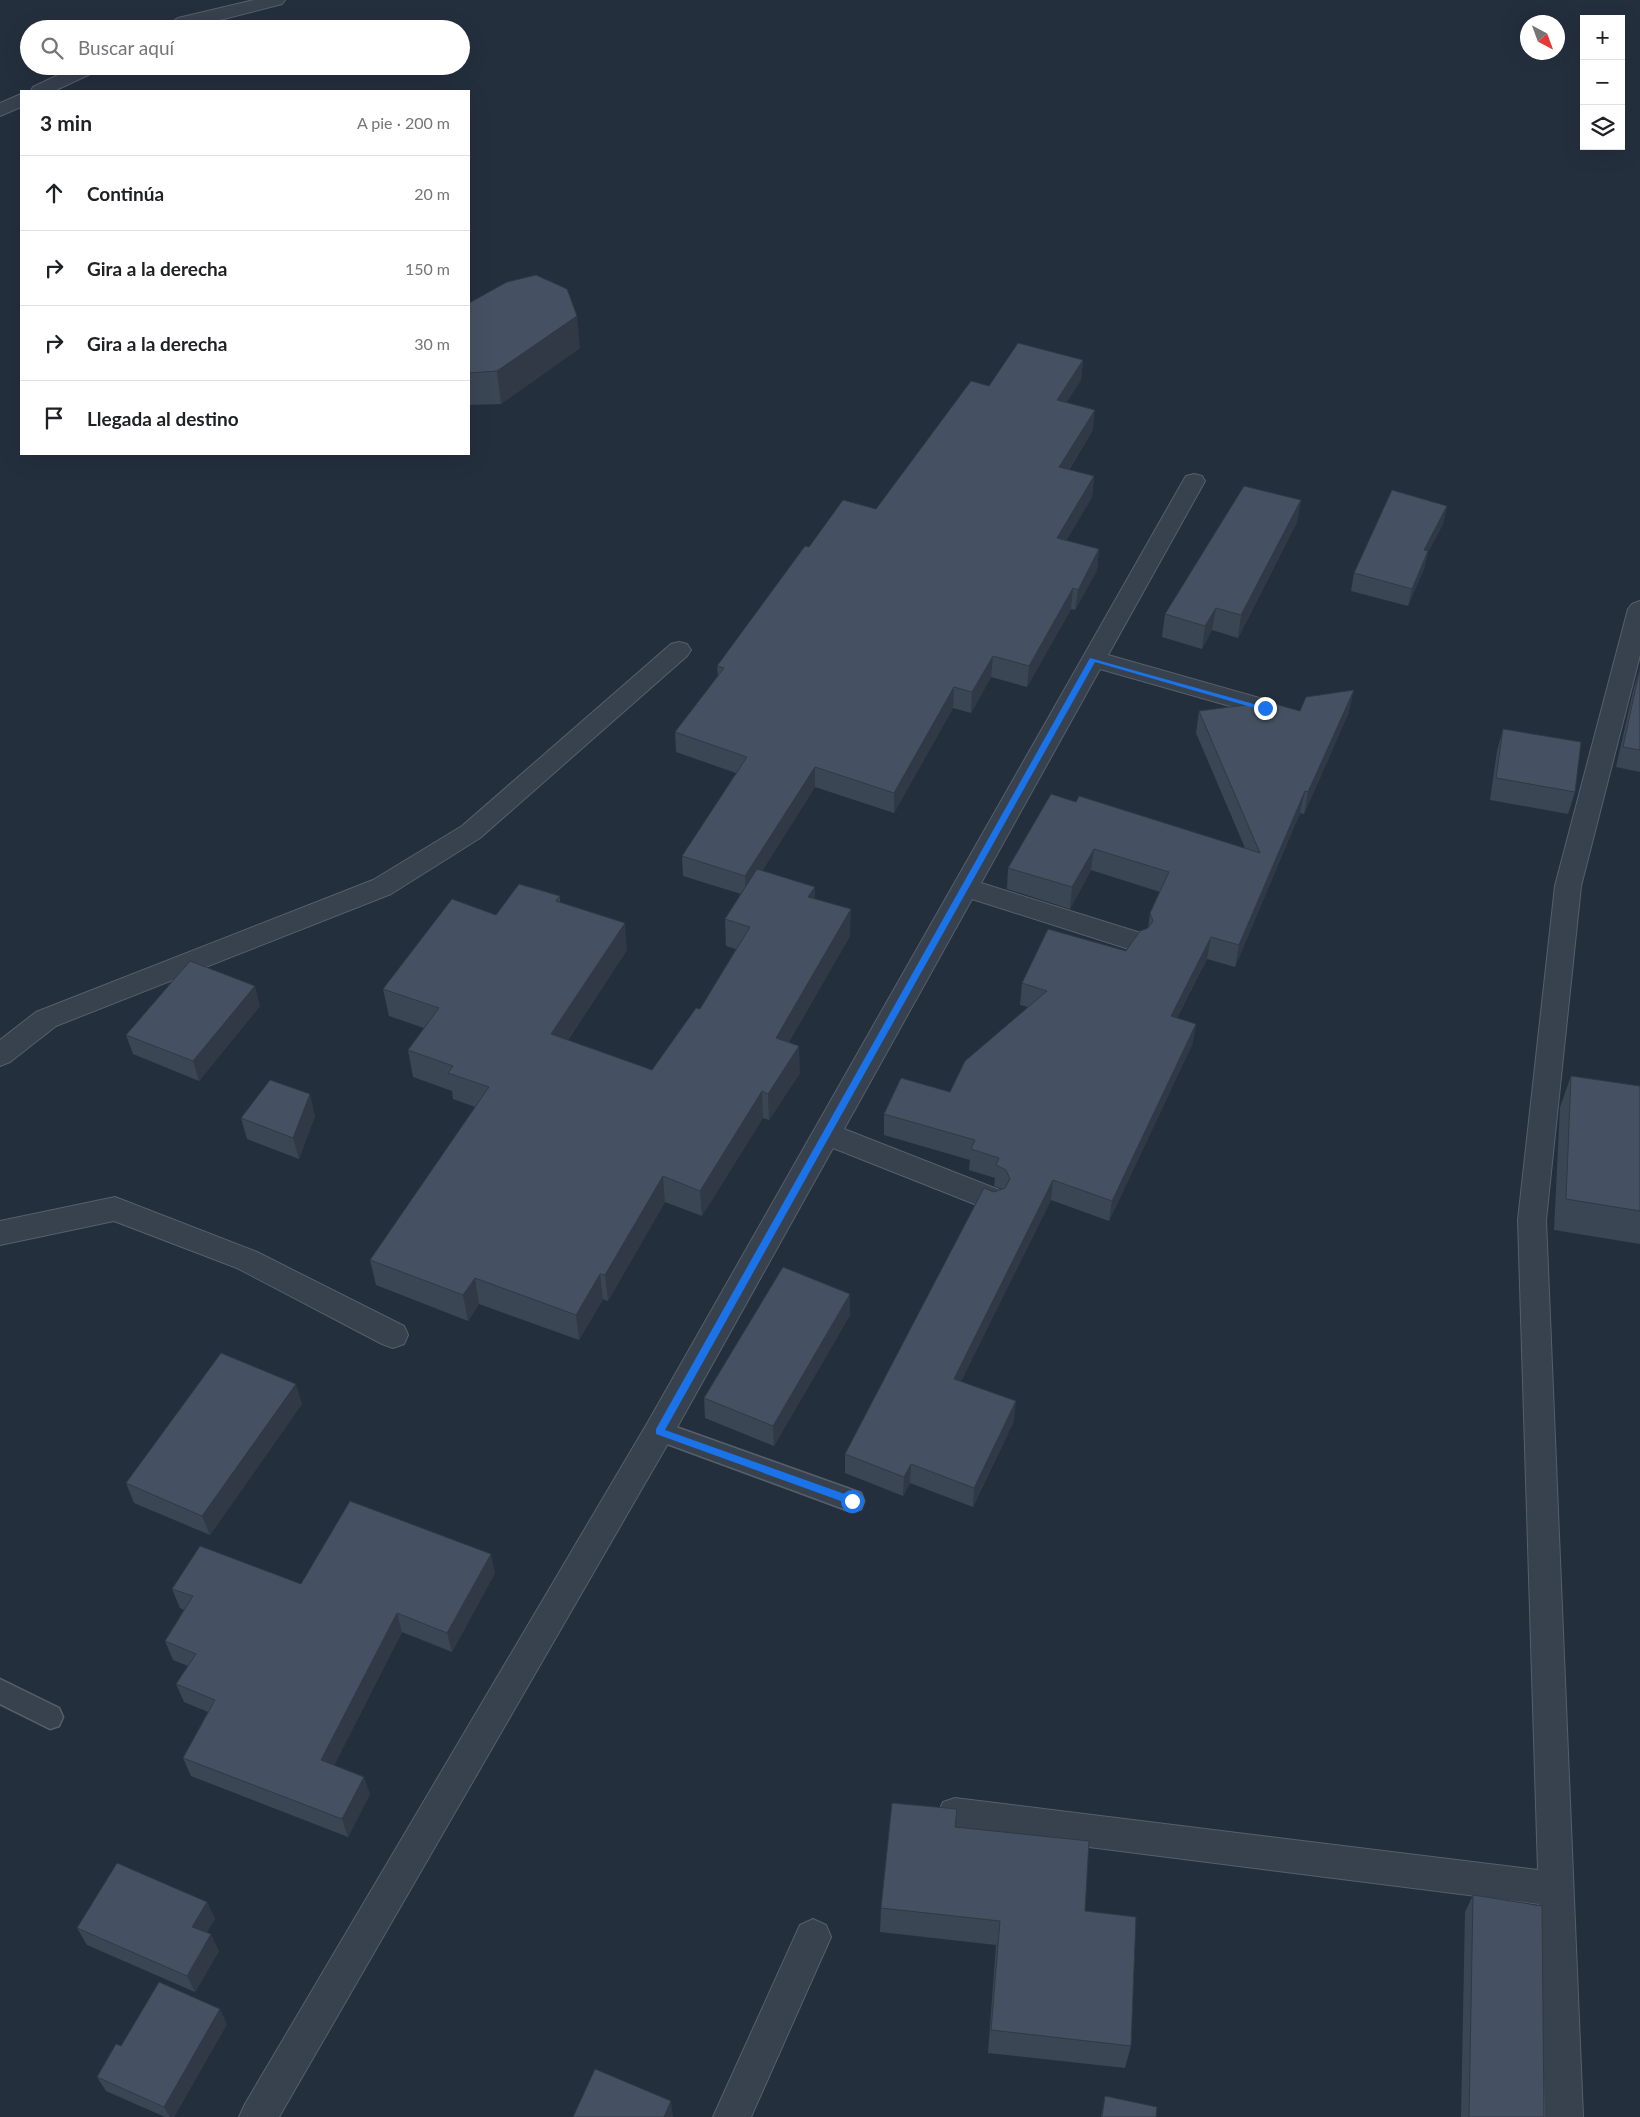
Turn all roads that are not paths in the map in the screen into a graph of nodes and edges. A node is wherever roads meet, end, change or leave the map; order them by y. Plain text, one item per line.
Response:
1 (276, 0) edge
2 (192, 20) edge
3 (73, 75) edge
4 (42, 90) edge
5 (20, 100) edge
6 (0, 110) edge
7 (1194, 481) dead end
8 (1640, 609) edge
9 (679, 650) dead end
10 (1093, 659) junction
11 (1265, 708) edge
12 (965, 887) junction
13 (1135, 941) edge
14 (0, 1055) edge
15 (826, 1134) junction
16 (992, 1199) edge
17 (0, 1232) edge
18 (393, 1335) dead end
19 (659, 1431) junction
20 (852, 1501) dead end
21 (0, 1691) edge
22 (50, 1717) dead end
23 (955, 1814) edge
24 (1556, 1889) junction
25 (814, 1938) dead end
26 (258, 2117) edge
27 (732, 2117) edge
28 (1564, 2117) edge

1 - 2 street
3 - 4 street
5 - 6 street
7 - 10 street
8 - 24 street
9 - 14 street
10 - 11 street
10 - 12 street
12 - 13 street
12 - 15 street
15 - 16 street
15 - 19 street
17 - 18 street
19 - 20 lane
19 - 26 street
21 - 22 lane
23 - 24 street
24 - 28 street
25 - 27 street

